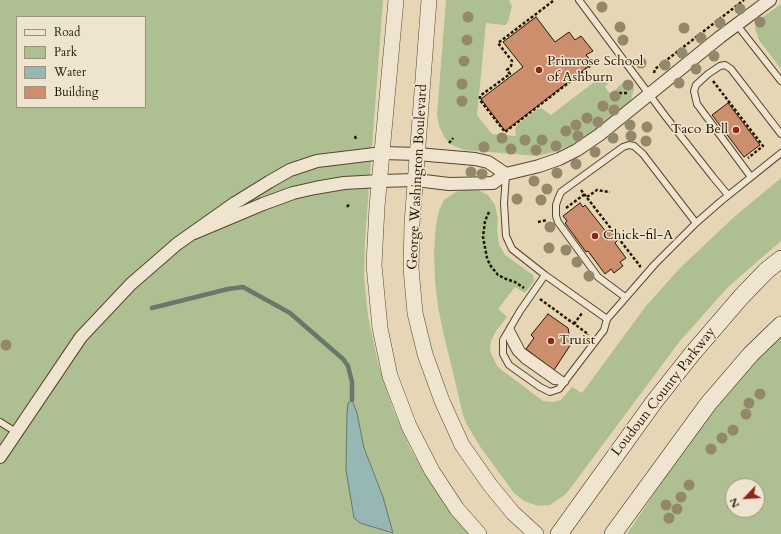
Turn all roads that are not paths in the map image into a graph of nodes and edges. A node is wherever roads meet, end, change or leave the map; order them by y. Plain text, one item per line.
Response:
1 (396, 0) edge
2 (429, 0) edge
3 (579, 0) edge
4 (770, 0) edge
5 (737, 25) junction
6 (781, 81) edge
7 (650, 94) junction
8 (781, 134) edge
9 (382, 153) junction
10 (781, 153) edge
11 (417, 154) junction
12 (506, 174) junction
13 (751, 176) junction
14 (416, 180) junction
15 (380, 181) junction
16 (728, 195) junction
17 (696, 223) junction
18 (194, 233) junction
19 (781, 259) edge
20 (545, 275) junction
21 (626, 297) junction
22 (607, 319) junction
23 (781, 324) edge
24 (510, 328) junction
25 (565, 382) junction
26 (0, 422) edge
27 (16, 432) junction
28 (0, 457) edge
29 (479, 534) edge
30 (536, 534) edge
31 (559, 534) edge
32 (613, 534) edge

1 - 9 street
2 - 11 street, George Washington Boulevard
3 - 7 lane
4 - 5 street
5 - 6 lane
5 - 7 street
7 - 12 street
7 - 16 lane
8 - 13 lane
9 - 11 street
9 - 15 street
9 - 18 street
10 - 13 lane
11 - 12 street
11 - 14 street, George Washington Boulevard
12 - 14 street
12 - 20 lane
13 - 16 lane
14 - 15 street
14 - 30 street, George Washington Boulevard
15 - 18 street
15 - 29 street
16 - 17 lane
17 - 21 lane
17 - 21 lane
18 - 27 street
19 - 31 main road, Loudoun County Parkway
20 - 22 lane
20 - 24 lane
21 - 22 lane
22 - 25 lane
23 - 32 main road
24 - 25 lane
24 - 25 lane
26 - 27 lane
27 - 28 street

